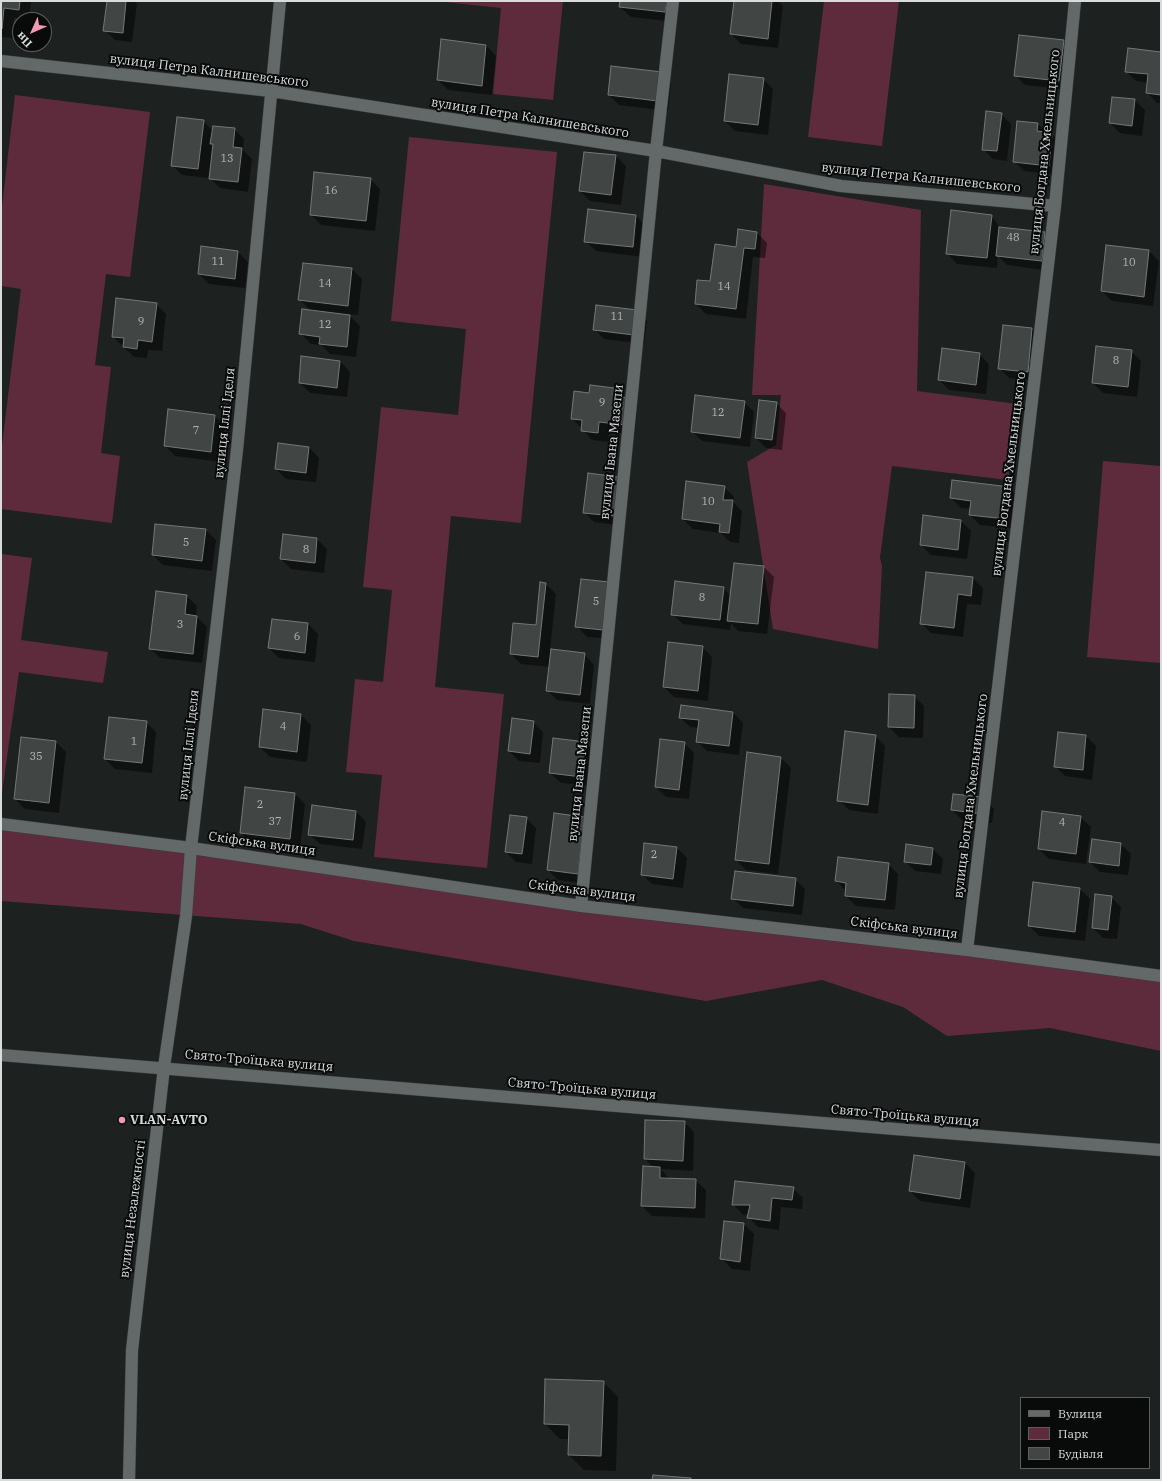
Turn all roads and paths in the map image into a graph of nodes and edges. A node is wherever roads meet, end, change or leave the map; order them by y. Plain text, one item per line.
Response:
1 (280, 1) edge
2 (673, 1) edge
3 (1075, 1) edge
4 (1, 61) edge
5 (271, 91) junction
6 (656, 151) junction
7 (1055, 206) junction
8 (1, 824) edge
9 (191, 848) junction
10 (581, 906) junction
11 (967, 950) junction
12 (1161, 976) edge
13 (1, 1055) edge
14 (164, 1067) junction
15 (1161, 1150) edge
16 (128, 1480) edge

1 - 5 street, вулиця Іллі Іделя
2 - 6 street, вулиця Івана Мазепи
3 - 7 street, вулиця Богдана Хмельницького
4 - 5 street, вулиця Петра Калнишевського
5 - 6 street, вулиця Петра Калнишевського
5 - 9 street, вулиця Іллі Іделя
6 - 7 street, вулиця Петра Калнишевського
6 - 10 street, вулиця Івана Мазепи
7 - 11 street, вулиця Богдана Хмельницького
8 - 9 street, Скіфська вулиця
9 - 10 street, Скіфська вулиця
9 - 14 street, вулиця Незалежності
10 - 11 street, Скіфська вулиця
11 - 12 street, Скіфська вулиця
13 - 14 street, Свято-Троїцька вулиця
14 - 15 street, Свято-Троїцька вулиця
14 - 16 street, вулиця Незалежності

